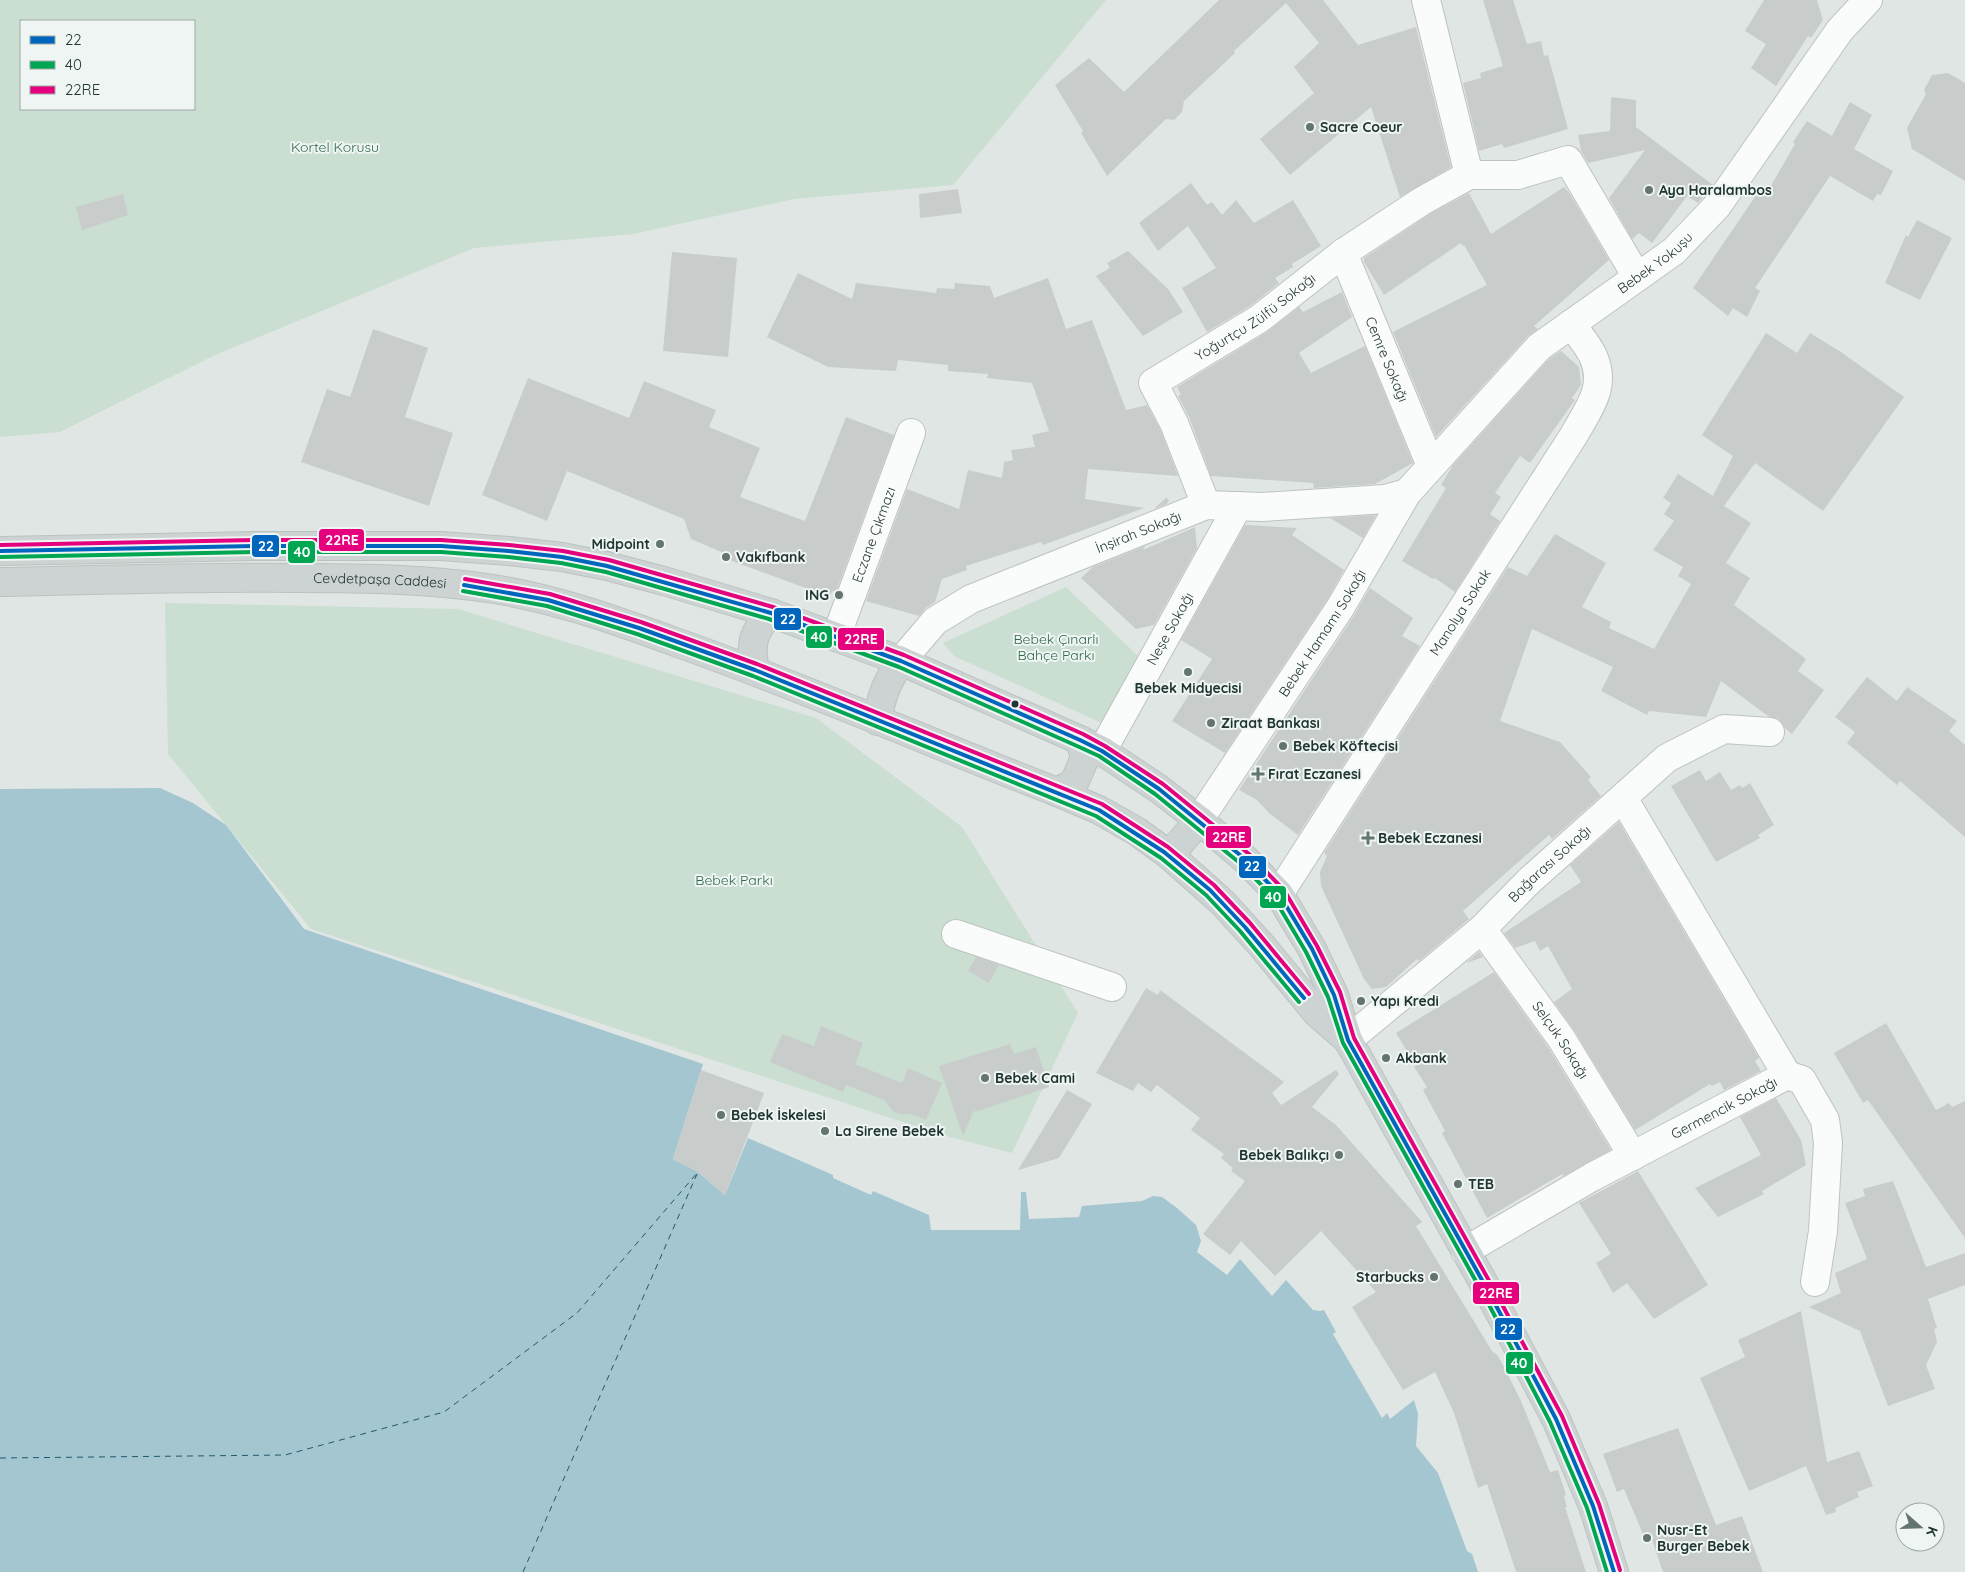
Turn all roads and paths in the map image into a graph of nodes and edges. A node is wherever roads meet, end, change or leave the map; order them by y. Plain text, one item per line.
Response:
1 (1426, 0) edge
2 (1858, 5) edge
3 (1469, 175) junction
4 (1343, 253) junction
5 (1636, 278) junction
6 (1570, 324) junction
7 (911, 433) dead end
8 (1431, 466) junction
9 (1407, 493) junction
10 (1206, 506) junction
11 (1238, 506) junction
12 (0, 551) edge
13 (0, 582) edge
14 (771, 614) junction
15 (836, 637) junction
16 (902, 661) junction
17 (755, 670) junction
18 (878, 721) junction
19 (1770, 732) dead end
20 (1091, 745) junction
21 (1057, 792) junction
22 (1623, 798) junction
23 (1198, 820) junction
24 (1168, 854) junction
25 (1279, 894) junction
26 (1482, 929) junction
27 (956, 934) dead end
28 (1112, 987) dead end
29 (1348, 1040) junction
30 (1787, 1075) junction
31 (1633, 1156) junction
32 (1465, 1250) junction
33 (1815, 1282) dead end
34 (1614, 1572) edge

1 - 3 street
2 - 5 street, Bebek Yokuşu
3 - 4 street, Yoğurtçu Zülfü Sokağı
3 - 5 street
4 - 8 street, Cemre Sokağı
4 - 10 street, Yoğurtçu Zülfü Sokağı
5 - 6 street, Bebek Yokuşu
6 - 8 street, Bebek Yokuşu
6 - 25 street, Manolya Sokak
7 - 15 street, Eczane Çıkmazı
8 - 9 street, Bebek Yokuşu
9 - 11 street, İnşirah Sokağı
9 - 23 street, Bebek Hamamı Sokağı
10 - 11 street, İnşirah Sokağı
10 - 16 street, İnşirah Sokağı
11 - 20 street, Neşe Sokağı
12 - 14 main road, Cevdetpaşa Caddesi
13 - 17 main road, Cevdetpaşa Caddesi
14 - 15 main road, Cevdetpaşa Caddesi
14 - 17 main road
15 - 16 main road, Cevdetpaşa Caddesi
16 - 18 main road
16 - 20 main road, Cevdetpaşa Caddesi
17 - 18 main road, Cevdetpaşa Caddesi
18 - 21 main road, Cevdetpaşa Caddesi
19 - 22 street, Bağarası Sokağı
20 - 21 main road
20 - 23 main road, Cevdetpaşa Caddesi
21 - 24 main road, Cevdetpaşa Caddesi
22 - 26 street, Bağarası Sokağı
22 - 30 street
23 - 24 main road
23 - 25 main road, Cevdetpaşa Caddesi
24 - 29 main road, Cevdetpaşa Caddesi
25 - 29 main road, Cevdetpaşa Caddesi
26 - 29 street, Bağarası Sokağı
26 - 31 street, Selçuk Sokağı
27 - 28 street
29 - 32 main road, Cevdetpaşa Caddesi
30 - 31 street, Germencik Sokağı
30 - 33 street, Germencik Sokağı
31 - 32 street, Germencik Sokağı
32 - 34 main road, Cevdetpaşa Caddesi

